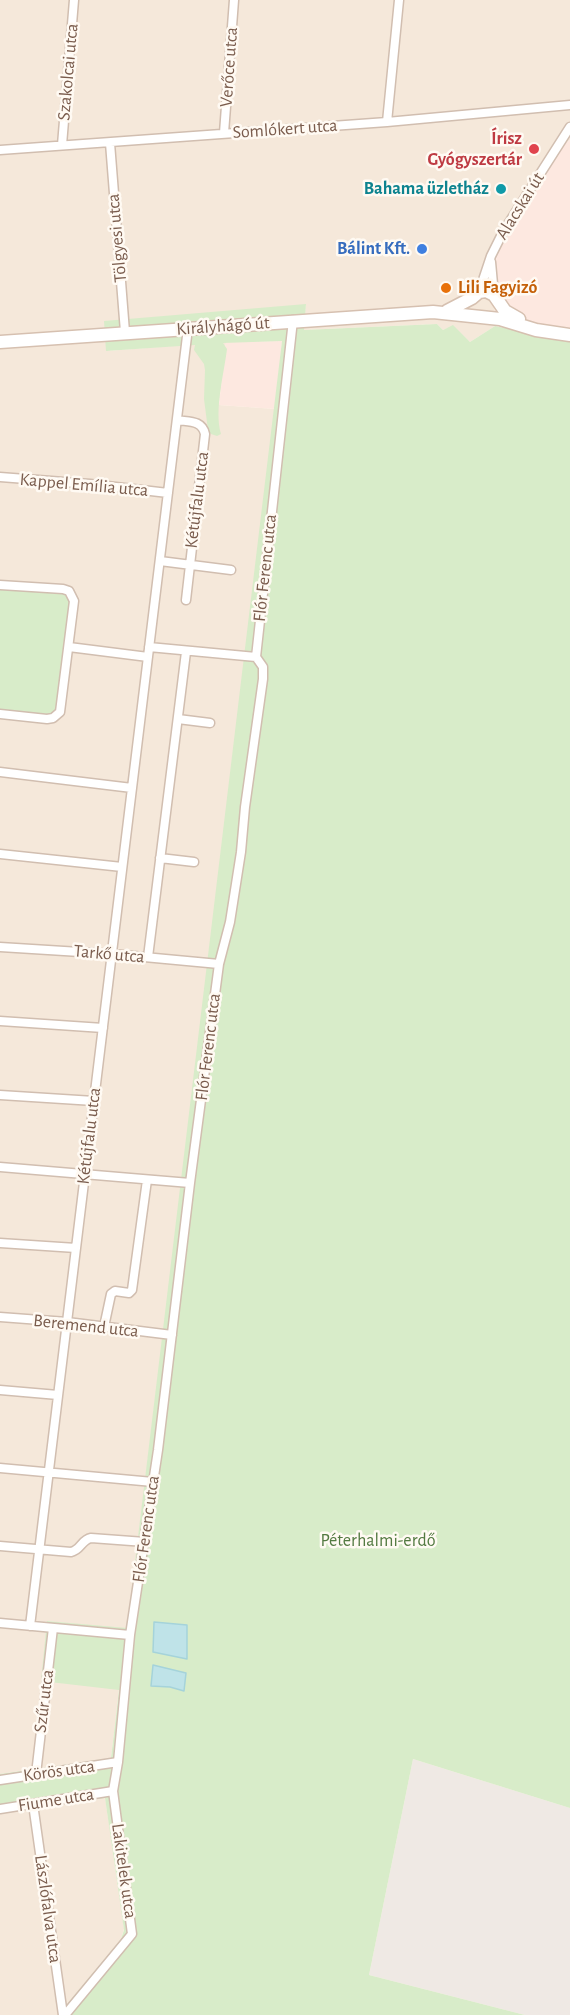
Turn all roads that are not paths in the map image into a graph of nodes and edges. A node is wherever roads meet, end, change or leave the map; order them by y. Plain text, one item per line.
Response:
1 (74, 0) edge
2 (234, 0) edge
3 (399, 0) edge
4 (570, 105) edge
5 (387, 122) junction
6 (568, 132) edge
7 (224, 134) junction
8 (110, 143) junction
9 (62, 145) junction
10 (0, 150) edge
11 (491, 256) junction
12 (475, 295) junction
13 (496, 299) junction
14 (445, 312) junction
15 (482, 317) junction
16 (293, 320) junction
17 (188, 328) junction
18 (570, 330) edge
19 (125, 332) junction
20 (570, 335) edge
21 (0, 342) edge
22 (177, 420) junction
23 (0, 477) edge
24 (168, 493) junction
25 (160, 561) junction
26 (190, 564) junction
27 (231, 570) dead end
28 (0, 585) edge
29 (186, 600) dead end
30 (69, 647) junction
31 (149, 647) junction
32 (186, 652) junction
33 (148, 657) junction
34 (256, 657) junction
35 (0, 714) edge
36 (178, 719) junction
37 (210, 723) dead end
38 (0, 772) edge
39 (132, 788) junction
40 (0, 854) edge
41 (160, 858) junction
42 (194, 862) dead end
43 (122, 867) junction
44 (0, 946) edge
45 (112, 954) junction
46 (148, 957) junction
47 (219, 964) junction
48 (0, 1021) edge
49 (103, 1028) junction
50 (0, 1095) edge
51 (94, 1101) junction
52 (0, 1167) edge
53 (85, 1174) junction
54 (147, 1180) junction
55 (190, 1183) junction
56 (0, 1243) edge
57 (76, 1248) junction
58 (0, 1317) edge
59 (67, 1322) junction
60 (104, 1327) junction
61 (172, 1335) junction
62 (0, 1390) edge
63 (58, 1395) junction
64 (0, 1468) edge
65 (48, 1472) junction
66 (153, 1482) junction
67 (145, 1542) junction
68 (0, 1546) edge
69 (39, 1549) junction
70 (0, 1623) edge
71 (30, 1626) junction
72 (53, 1628) junction
73 (130, 1635) junction
74 (118, 1762) junction
75 (36, 1774) junction
76 (116, 1776) joint
77 (0, 1780) edge
78 (113, 1791) junction
79 (33, 1804) junction
80 (0, 1809) edge
81 (64, 2015) edge

1 - 9 street, Szakolcai utca
2 - 7 street, Verőce utca
3 - 5 street
4 - 5 street, Somlókert utca
5 - 7 street, Somlókert utca
6 - 11 street, Alacskai út
7 - 8 street, Somlókert utca
8 - 9 street, Somlókert utca
8 - 19 street, Tölgyesi utca
9 - 10 street, Somlókert utca
11 - 12 street, Alacskai út
11 - 13 street, Alacskai út
12 - 13 street
12 - 14 street, Királyhágó út
12 - 15 street
13 - 15 street
13 - 18 street
14 - 15 street, Királyhágó út
14 - 16 street, Királyhágó út
15 - 20 street, Királyhágó út
16 - 17 street, Királyhágó út
16 - 34 street, Flór Ferenc utca
17 - 19 street, Királyhágó út
17 - 22 street, Kétújfalu utca
19 - 21 street, Királyhágó út
22 - 24 street, Kétújfalu utca
22 - 26 street, Kétújfalu utca
23 - 24 street, Kappel Emília utca
24 - 25 street, Kétújfalu utca
25 - 26 street, Kétújfalu utca
25 - 31 street, Kétújfalu utca
26 - 27 street, Kétújfalu utca
26 - 29 street, Kétújfalu utca
28 - 30 street
30 - 33 street
30 - 35 street
31 - 32 street
31 - 33 street, Kétújfalu utca
32 - 34 street
32 - 36 street
33 - 39 street, Kétújfalu utca
34 - 47 street, Flór Ferenc utca
36 - 37 street
36 - 41 street
38 - 39 street
39 - 43 street, Kétújfalu utca
40 - 43 street
41 - 42 street
41 - 46 street
43 - 45 street, Kétújfalu utca
44 - 45 street, Tarkő utca
45 - 46 street, Tarkő utca
45 - 49 street, Kétújfalu utca
46 - 47 street, Tarkő utca
47 - 55 street, Flór Ferenc utca
48 - 49 street
49 - 51 street, Kétújfalu utca
50 - 51 street
51 - 53 street, Kétújfalu utca
52 - 53 street
53 - 54 street
53 - 57 street, Kétújfalu utca
54 - 55 street
54 - 60 street
55 - 61 street, Flór Ferenc utca
56 - 57 street
57 - 59 street, Kétújfalu utca
58 - 59 street, Beremend utca
59 - 60 street, Beremend utca
59 - 63 street, Kétújfalu utca
60 - 61 street, Beremend utca
61 - 66 street, Flór Ferenc utca
62 - 63 street
63 - 65 street, Kétújfalu utca
64 - 65 street
65 - 66 street
65 - 69 street, Kétújfalu utca
66 - 67 street, Flór Ferenc utca
67 - 69 street
67 - 73 street, Flór Ferenc utca
68 - 69 street
69 - 71 street, Kétújfalu utca
70 - 71 street
71 - 72 street
72 - 73 street
72 - 75 street, Szűr utca
73 - 74 street, Flór Ferenc utca
74 - 75 street, Körös utca
74 - 76 street, Flór Ferenc utca
75 - 77 street, Körös utca
76 - 78 street, Lakitelek utca
78 - 79 street, Fiume utca
78 - 81 street, Lakitelek utca
79 - 80 street, Fiume utca
79 - 81 street, Lászlófalva utca

